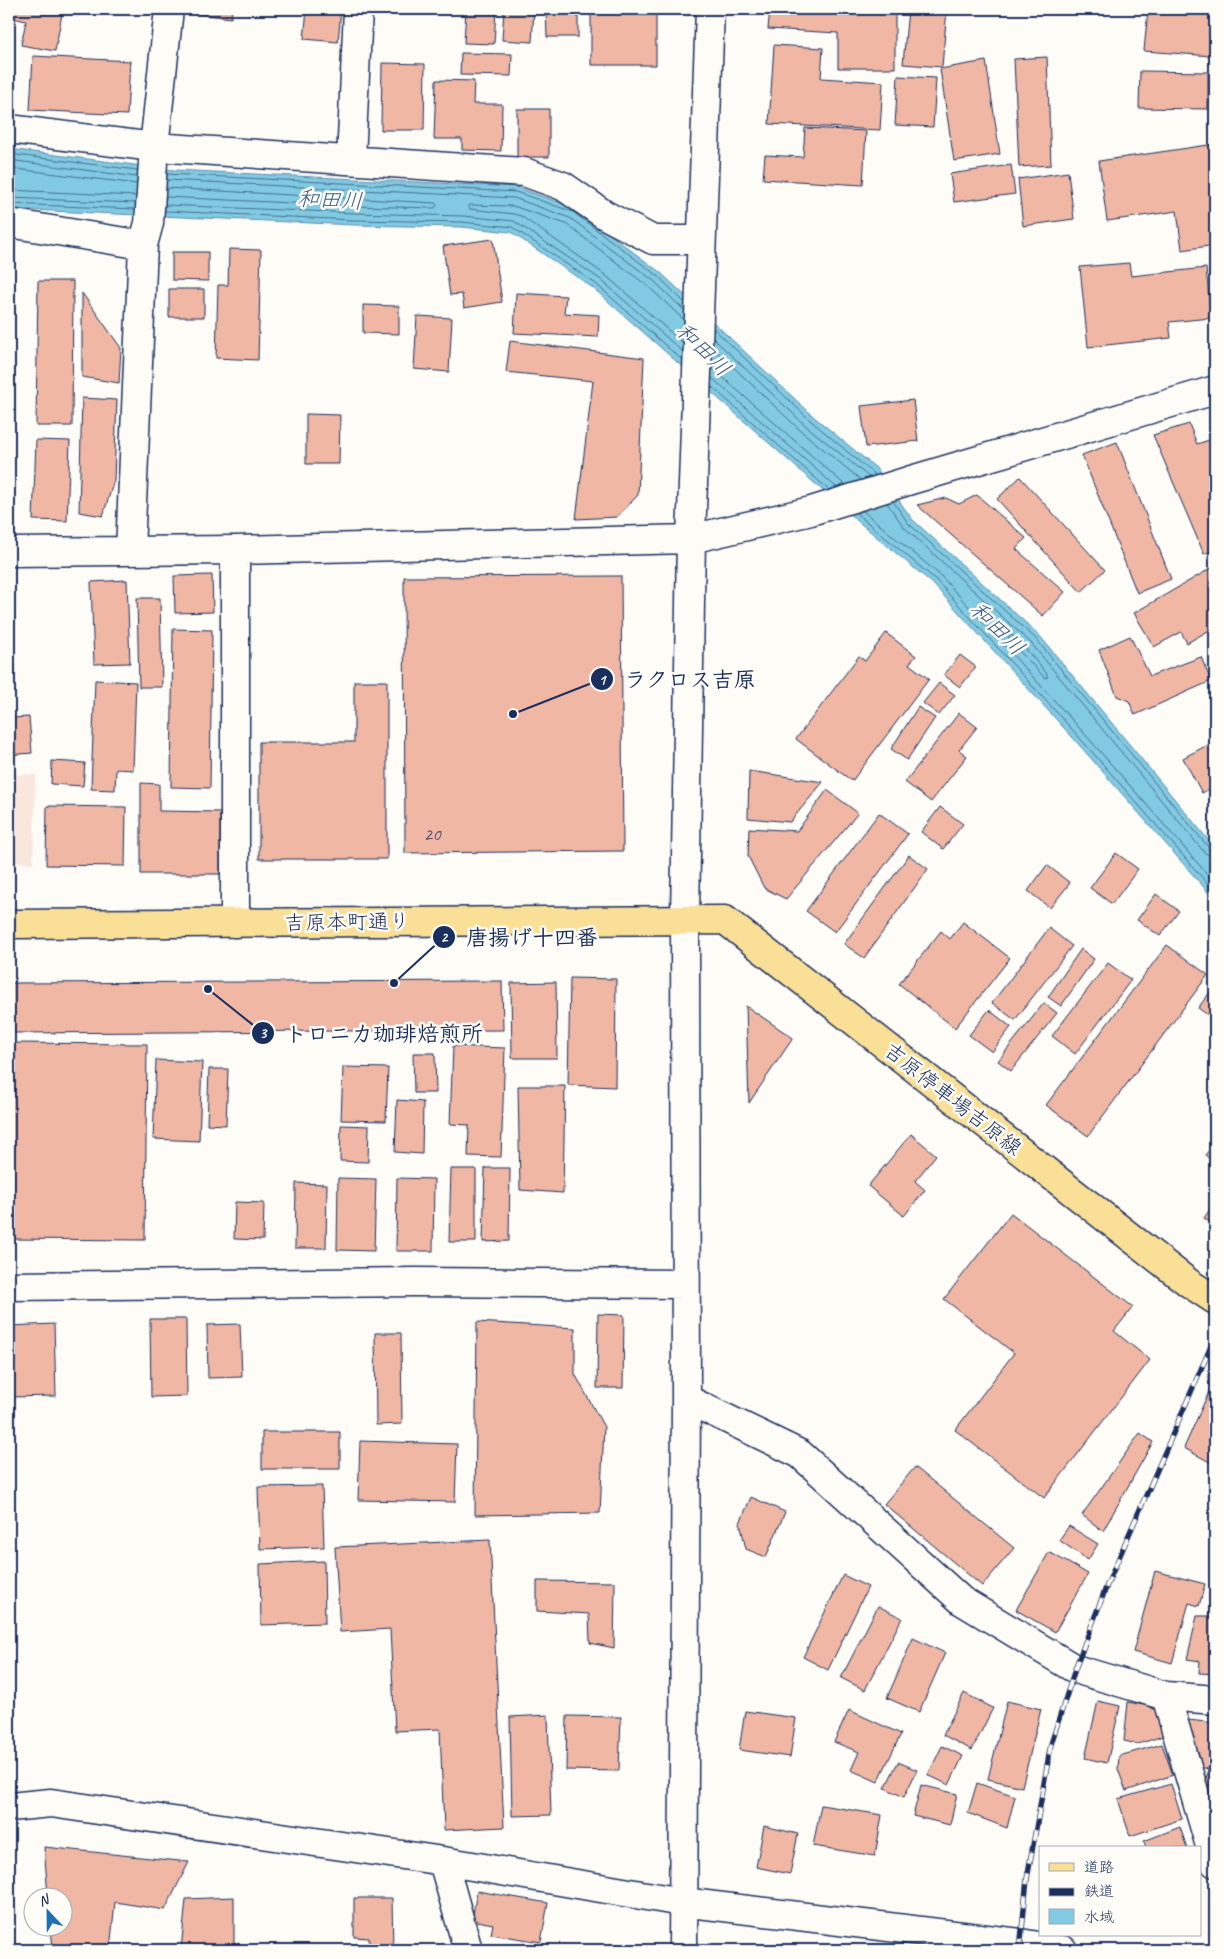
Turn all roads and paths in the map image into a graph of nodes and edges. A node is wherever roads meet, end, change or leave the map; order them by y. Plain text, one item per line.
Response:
1 (169, 9) edge
2 (358, 9) edge
3 (710, 9) edge
4 (9, 129) edge
5 (154, 153) junction
6 (351, 160) junction
7 (9, 223) edge
8 (146, 234) junction
9 (701, 240) junction
10 (1215, 390) edge
11 (690, 539) junction
12 (235, 550) junction
13 (130, 551) junction
14 (9, 552) edge
15 (685, 919) junction
16 (235, 923) junction
17 (9, 924) edge
18 (685, 1284) junction
19 (9, 1286) edge
20 (1215, 1300) edge
21 (686, 1399) junction
22 (1166, 1696) junction
23 (1215, 1700) edge
24 (9, 1807) edge
25 (444, 1862) junction
26 (1215, 1863) edge
27 (682, 1902) junction
28 (468, 1950) edge
29 (683, 1950) edge
30 (1063, 1950) edge

1 - 5 street
2 - 6 street
3 - 9 street
4 - 5 street
5 - 6 street
5 - 8 street
6 - 9 street
7 - 8 street
8 - 13 street
9 - 11 street
10 - 11 street
11 - 12 street
11 - 15 street
12 - 13 street
12 - 16 street
13 - 14 street
15 - 16 main road, 吉原本町通り
15 - 18 street
15 - 20 main road, 吉原停車場吉原線
16 - 17 main road, 吉原本町通り
18 - 19 street
18 - 21 street
21 - 22 street
21 - 27 street
22 - 23 street
22 - 26 street
24 - 25 street
25 - 27 street
25 - 28 street
27 - 29 street
27 - 30 street

